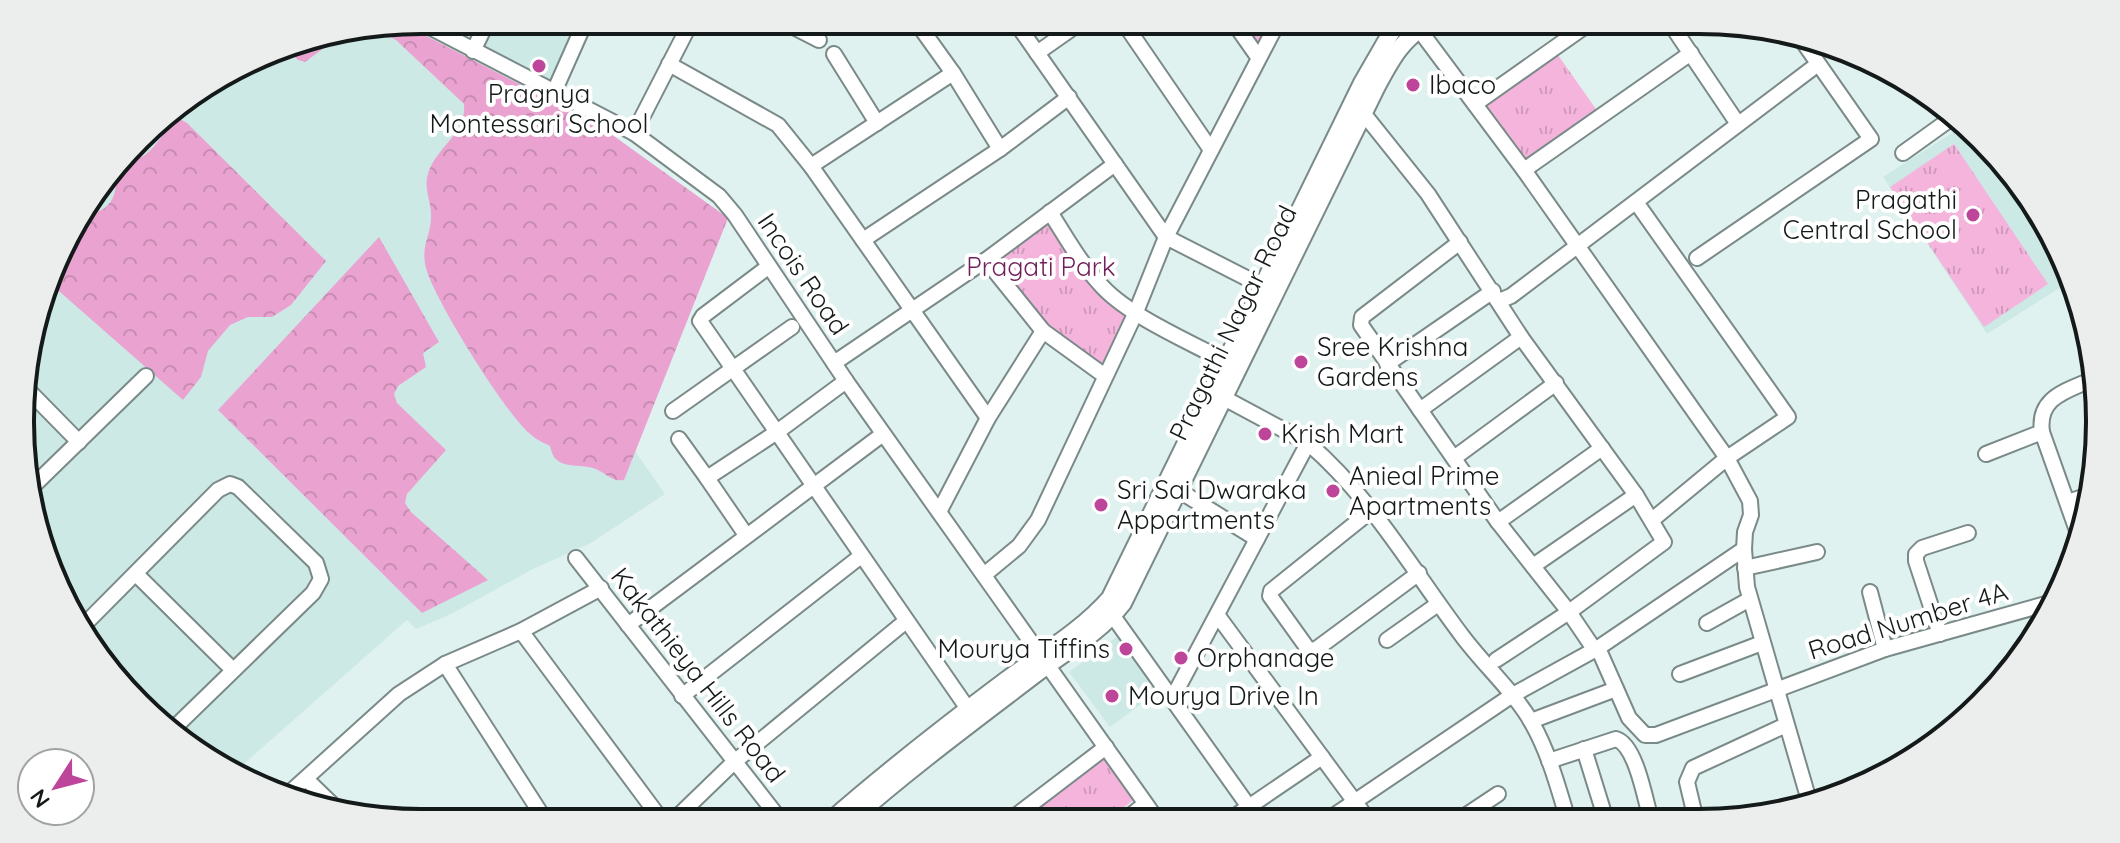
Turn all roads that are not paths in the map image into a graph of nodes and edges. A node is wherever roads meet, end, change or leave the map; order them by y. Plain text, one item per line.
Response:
1 (442, 34) edge
2 (481, 34) edge
3 (580, 34) edge
4 (685, 34) edge
5 (807, 34) edge
6 (925, 34) edge
7 (1024, 34) edge
8 (1064, 34) edge
9 (1132, 34) edge
10 (1242, 34) edge
11 (1271, 34) edge
12 (1390, 34) edge
13 (1410, 34) edge
14 (1427, 34) edge
15 (1574, 34) edge
16 (1678, 34) edge
17 (819, 40) dead end
18 (1809, 50) edge
19 (473, 51) junction
20 (1037, 53) junction
21 (1691, 53) junction
22 (834, 54) dead end
23 (1258, 57) junction
24 (669, 64) junction
25 (1818, 64) junction
26 (953, 73) junction
27 (554, 92) junction
28 (1069, 97) junction
29 (1475, 104) junction
30 (1364, 114) junction
31 (877, 123) junction
32 (1945, 123) edge
33 (1738, 124) junction
34 (634, 133) junction
35 (1000, 149) junction
36 (1211, 150) junction
37 (1903, 153) dead end
38 (1115, 164) junction
39 (811, 166) junction
40 (1524, 170) junction
41 (1636, 202) junction
42 (1050, 212) junction
43 (1166, 237) junction
44 (863, 240) junction
45 (1460, 242) junction
46 (1578, 245) junction
47 (1697, 258) dead end
48 (986, 260) junction
49 (768, 267) junction
50 (1262, 286) junction
51 (1496, 296) junction
52 (912, 309) junction
53 (1136, 312) junction
54 (792, 327) dead end
55 (1043, 331) junction
56 (1521, 337) junction
57 (1225, 361) junction
58 (834, 363) junction
59 (1387, 364) junction
60 (735, 370) junction
61 (146, 376) dead end
62 (1105, 376) junction
63 (846, 381) junction
64 (1556, 383) junction
65 (2084, 384) edge
66 (35, 397) edge
67 (1224, 398) junction
68 (1420, 410) junction
69 (673, 411) dead end
70 (988, 418) junction
71 (777, 432) junction
72 (2042, 432) junction
73 (883, 434) junction
74 (679, 439) dead end
75 (79, 442) junction
76 (1308, 443) junction
77 (1602, 448) junction
78 (1986, 454) dead end
79 (1454, 458) junction
80 (1727, 458) junction
81 (707, 478) junction
82 (38, 481) edge
83 (812, 486) junction
84 (1178, 490) junction
85 (1636, 495) junction
86 (2079, 498) edge
87 (2068, 502) junction
88 (1372, 510) junction
89 (939, 512) junction
90 (2074, 519) edge
91 (1652, 520) junction
92 (1498, 522) junction
93 (1968, 533) dead end
94 (746, 535) junction
95 (1257, 539) junction
96 (1744, 549) junction
97 (1817, 552) dead end
98 (861, 556) junction
99 (576, 558) dead end
100 (1533, 566) junction
101 (1745, 568) junction
102 (1419, 573) junction
103 (136, 574) junction
104 (984, 575) junction
105 (601, 588) junction
106 (1870, 592) dead end
107 (1750, 599) junction
108 (1438, 604) junction
109 (2039, 606) edge
110 (1569, 612) junction
111 (1113, 616) junction
112 (1218, 616) junction
113 (89, 620) edge
114 (906, 621) junction
115 (1707, 623) dead end
116 (628, 625) junction
117 (521, 631) junction
118 (1940, 634) junction
119 (1387, 640) dead end
120 (1762, 643) junction
121 (1596, 648) junction
122 (1885, 649) junction
123 (1045, 659) junction
124 (1496, 660) dead end
125 (445, 664) junction
126 (233, 670) junction
127 (1680, 674) dead end
128 (1777, 688) junction
129 (1616, 689) junction
130 (682, 696) junction
131 (1511, 696) junction
132 (1172, 699) junction
133 (968, 709) junction
134 (1531, 721) junction
135 (179, 723) edge
136 (1786, 725) junction
137 (1106, 747) junction
138 (1584, 749) junction
139 (1322, 757) junction
140 (1549, 761) junction
141 (733, 763) junction
142 (306, 779) junction
143 (296, 788) edge
144 (1807, 793) edge
145 (1498, 794) dead end
146 (324, 797) edge
147 (1356, 803) junction
148 (1145, 804) junction
149 (1249, 807) junction
150 (538, 809) edge
151 (653, 809) edge
152 (685, 809) edge
153 (771, 809) edge
154 (844, 809) edge
155 (864, 809) edge
156 (1025, 809) edge
157 (1139, 809) edge
158 (1149, 809) edge
159 (1246, 809) edge
160 (1346, 809) edge
161 (1360, 809) edge
162 (1476, 809) edge
163 (1564, 809) edge
164 (1603, 809) edge
165 (1648, 809) edge
166 (1693, 809) edge

1 - 19 street, Incois Road
2 - 19 street
3 - 27 street
4 - 24 street
5 - 17 street
6 - 26 street
7 - 20 street
8 - 20 street
9 - 36 street
10 - 23 street
11 - 23 street
12 - 50 main road, Pragathi Nagar Road
13 - 30 main road, Pragathi Nagar Road
14 - 29 street
15 - 29 street
16 - 21 street
18 - 25 street
19 - 27 street, Incois Road
20 - 28 street
21 - 33 street
21 - 40 street
22 - 31 street
23 - 36 street
24 - 34 street
24 - 39 street
25 - 33 street
25 - 47 street
26 - 31 street
26 - 35 street
27 - 34 street, Incois Road
28 - 35 street
28 - 38 street
29 - 40 street
30 - 45 street
30 - 67 main road, Pragathi Nagar Road
31 - 39 street
32 - 37 street
33 - 41 street
34 - 49 street, Incois Road
35 - 44 street
36 - 43 street
38 - 42 street
38 - 43 street
39 - 44 street
40 - 46 street
41 - 46 street
41 - 80 street
42 - 48 street
42 - 53 street
43 - 50 street
43 - 53 street
44 - 52 street
45 - 51 street
45 - 59 street, Road Number 4A
46 - 51 street
46 - 80 street
48 - 52 street
48 - 55 street
49 - 58 street, Incois Road
49 - 60 street
50 - 57 main road, Pragathi Nagar Road
51 - 56 street
51 - 59 street
52 - 58 street
52 - 70 street
53 - 57 street
53 - 62 street
54 - 60 street
55 - 62 street
55 - 70 street
56 - 64 street
56 - 68 street
57 - 123 main road, Pragathi Nagar Road
58 - 63 street, Incois Road
59 - 68 street, Road Number 4A
60 - 69 street
60 - 71 street
61 - 75 street
62 - 104 street
63 - 71 street
63 - 73 street, Incois Road
64 - 77 street
64 - 79 street
65 - 72 street
66 - 75 street
67 - 76 street
67 - 84 main road, Pragathi Nagar Road
68 - 79 street, Road Number 4A
70 - 89 street
71 - 81 street
71 - 83 street
72 - 78 street
72 - 87 street
73 - 83 street
73 - 89 street, Incois Road
74 - 81 street
75 - 82 street
76 - 88 street
76 - 95 street
77 - 85 street
77 - 92 street
79 - 92 street, Road Number 4A
80 - 91 street
80 - 96 street
81 - 94 street
83 - 94 street
83 - 98 street
84 - 95 street
84 - 111 main road, Pragathi Nagar Road
85 - 91 street
85 - 100 street
86 - 87 street
87 - 90 street
88 - 102 street
88 - 102 street
89 - 104 street, Incois Road
91 - 110 street
92 - 100 street, Road Number 4A
93 - 118 street
94 - 116 street
95 - 112 street
96 - 101 street
96 - 121 street
97 - 101 street
98 - 114 street
98 - 130 street
99 - 105 street, Kakathieya Hills Road
100 - 110 street, Road Number 4A
101 - 107 street
102 - 108 street
103 - 113 street
103 - 126 street
103 - 126 street
104 - 123 street, Incois Road
105 - 116 street, Kakathieya Hills Road
105 - 117 street
106 - 122 street
107 - 115 street
107 - 120 street
108 - 119 street
108 - 131 street
109 - 118 street, Road Number 4A
110 - 121 street, Road Number 4A
110 - 124 street
111 - 123 main road, Pragathi Nagar Road
111 - 132 street
112 - 132 street
112 - 139 street
114 - 133 street
114 - 141 street
116 - 130 street, Kakathieya Hills Road
117 - 125 street
117 - 151 street
118 - 122 street, Road Number 4A
120 - 127 street
120 - 128 street
121 - 129 street, Road Number 4A
121 - 131 street
122 - 128 street, Road Number 4A
123 - 133 main road, Pragathi Nagar Road
123 - 137 street, Incois Road
123 - 155 main road, Pragathi Nagar Road
125 - 142 street
125 - 150 street
126 - 135 street
128 - 129 street, Road Number 4A
128 - 136 street
129 - 134 street
130 - 141 street, Kakathieya Hills Road
131 - 134 street
131 - 147 street
132 - 149 street
133 - 154 main road, Pragathi Nagar Road
134 - 140 street
136 - 144 street
136 - 166 street
137 - 148 street, Incois Road
137 - 156 street
138 - 140 street
138 - 164 street
138 - 165 street
139 - 147 street
139 - 149 street
140 - 163 street
141 - 152 street
141 - 153 street, Kakathieya Hills Road
142 - 143 street
142 - 146 street
145 - 162 street
147 - 160 street
147 - 161 street
148 - 157 street
148 - 158 street, Incois Road
149 - 159 street

